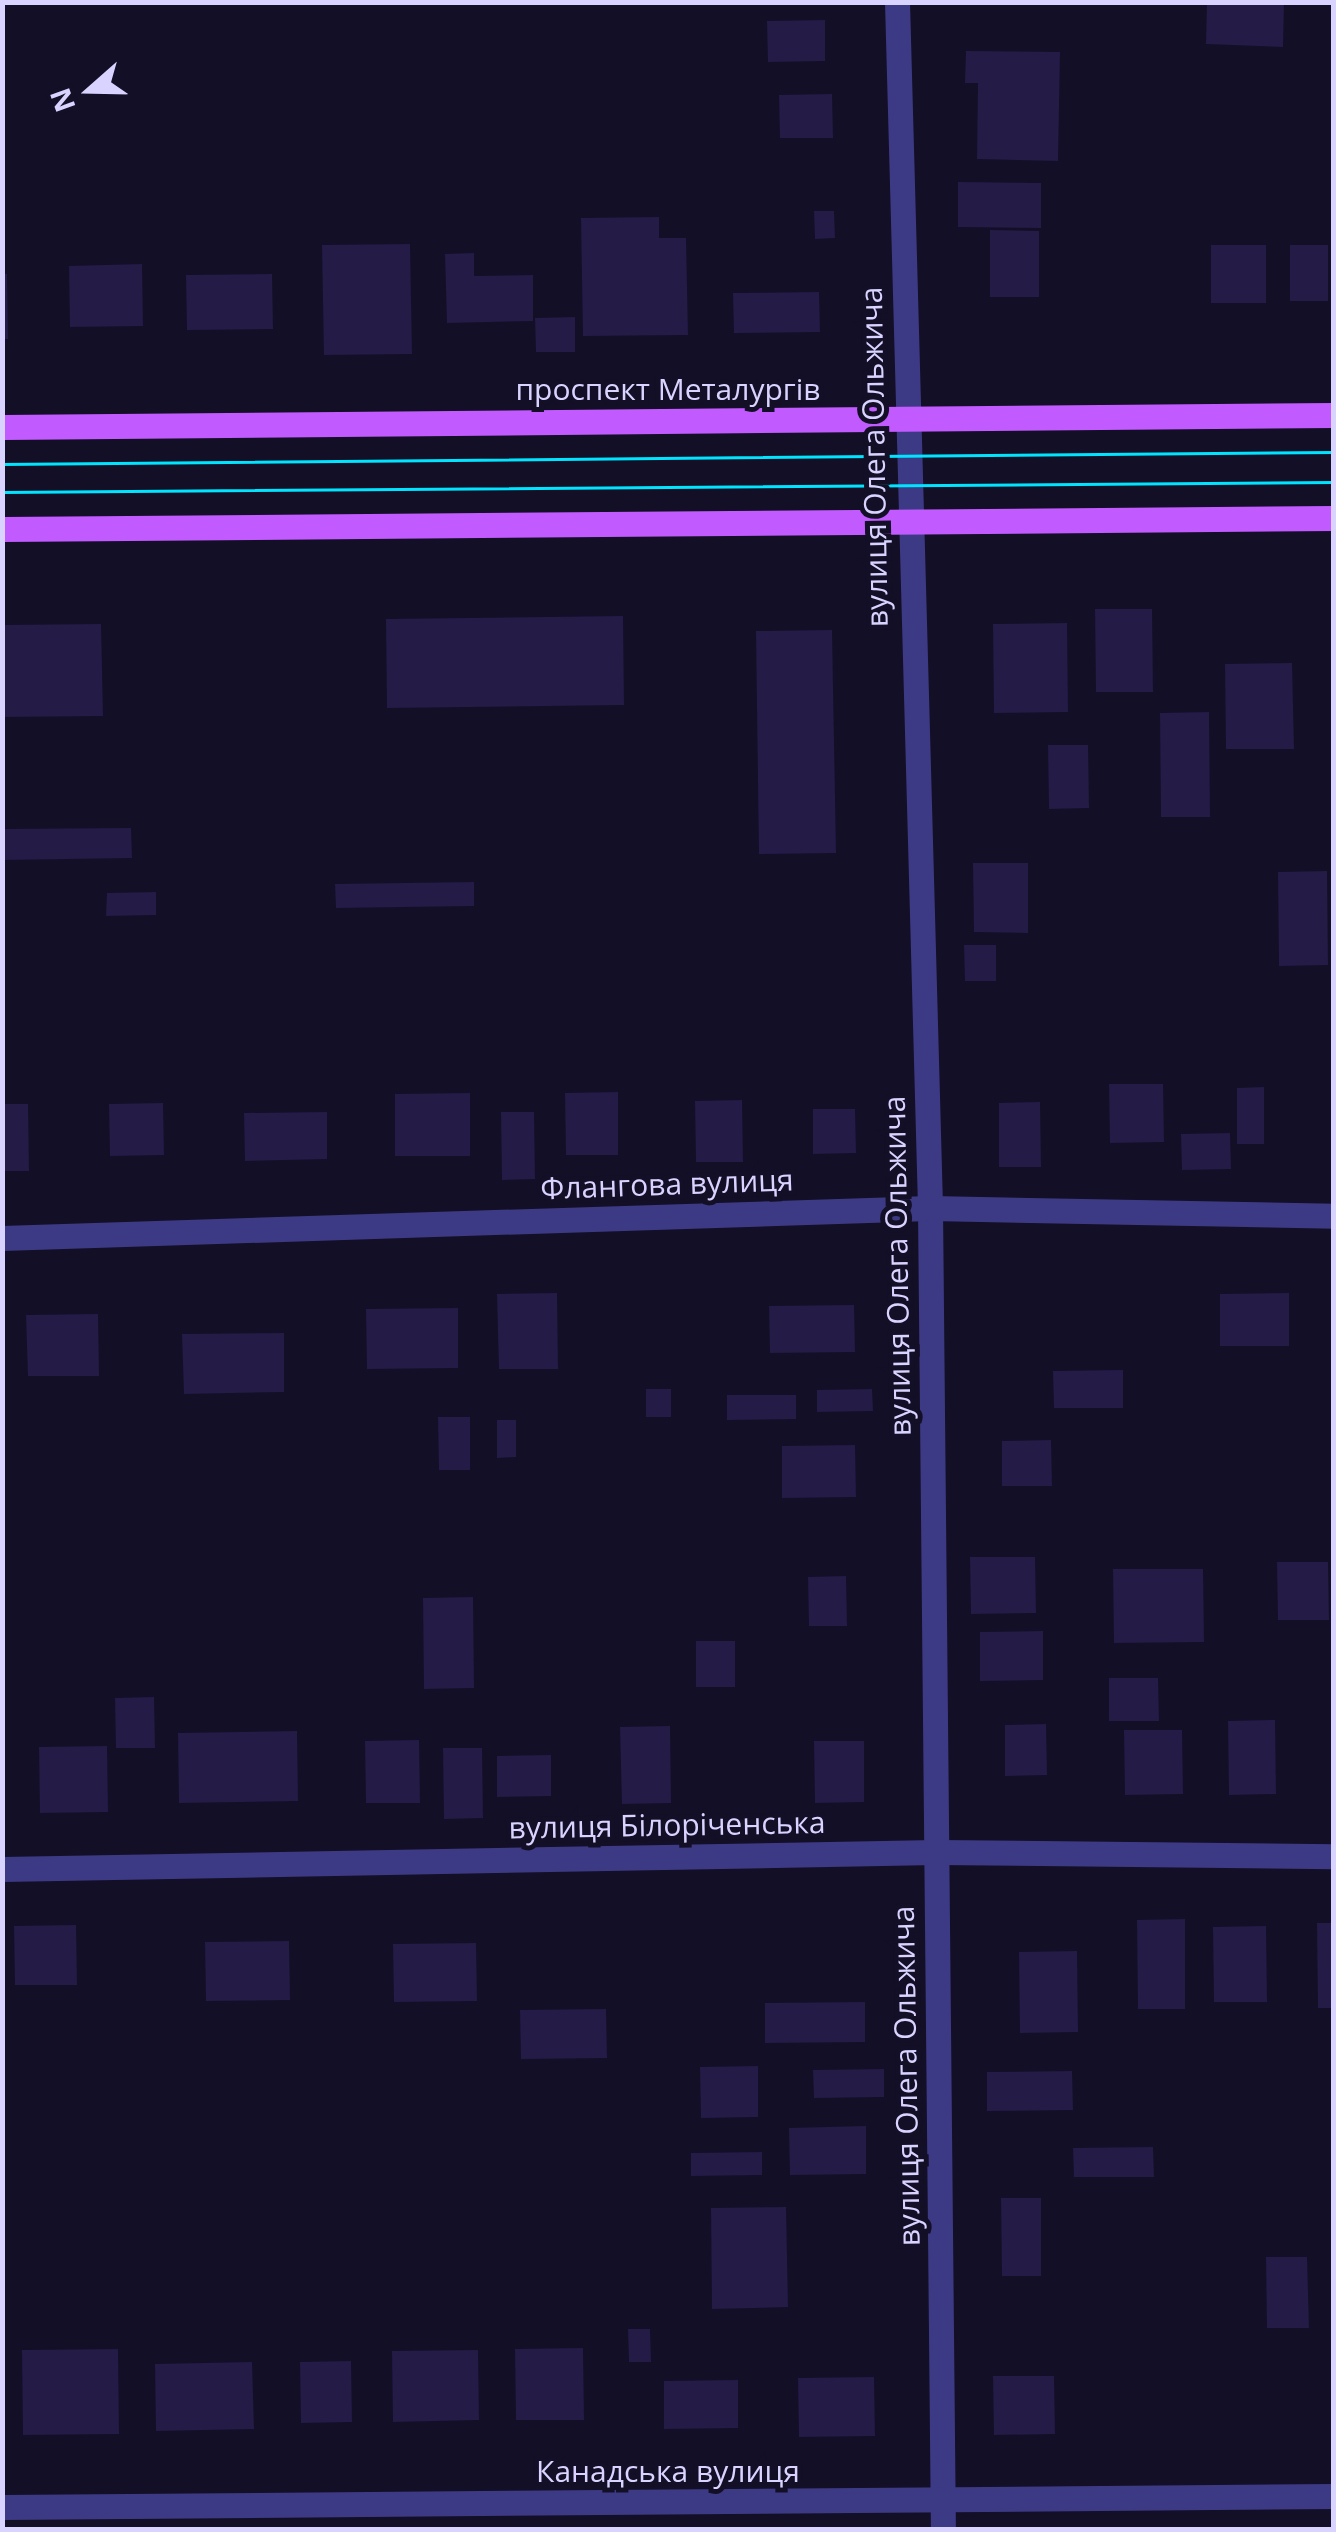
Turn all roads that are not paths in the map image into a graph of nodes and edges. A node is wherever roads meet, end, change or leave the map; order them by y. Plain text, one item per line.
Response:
1 (897, 2) edge
2 (1334, 415) edge
3 (905, 419) junction
4 (2, 427) edge
5 (1334, 518) edge
6 (906, 521) junction
7 (2, 528) edge
8 (930, 1208) junction
9 (1334, 1216) edge
10 (2, 1238) edge
11 (936, 1852) junction
12 (1334, 1856) edge
13 (2, 1870) edge
14 (1334, 2496) edge
15 (943, 2502) junction
16 (2, 2508) edge
17 (943, 2530) edge

1 - 3 street, вулиця Олега Ольжича
2 - 3 main road, проспект Металургів
3 - 4 main road, проспект Металургів
3 - 6 street, вулиця Олега Ольжича
5 - 6 main road
6 - 7 main road
6 - 8 street, вулиця Олега Ольжича
8 - 9 street, Флангова вулиця
8 - 10 street, Флангова вулиця
8 - 11 street, вулиця Олега Ольжича
11 - 12 street, вулиця Білоріченська
11 - 13 street, вулиця Білоріченська
11 - 15 street, вулиця Олега Ольжича
14 - 15 street, Канадська вулиця
15 - 16 street, Канадська вулиця
15 - 17 street, вулиця Олега Ольжича

